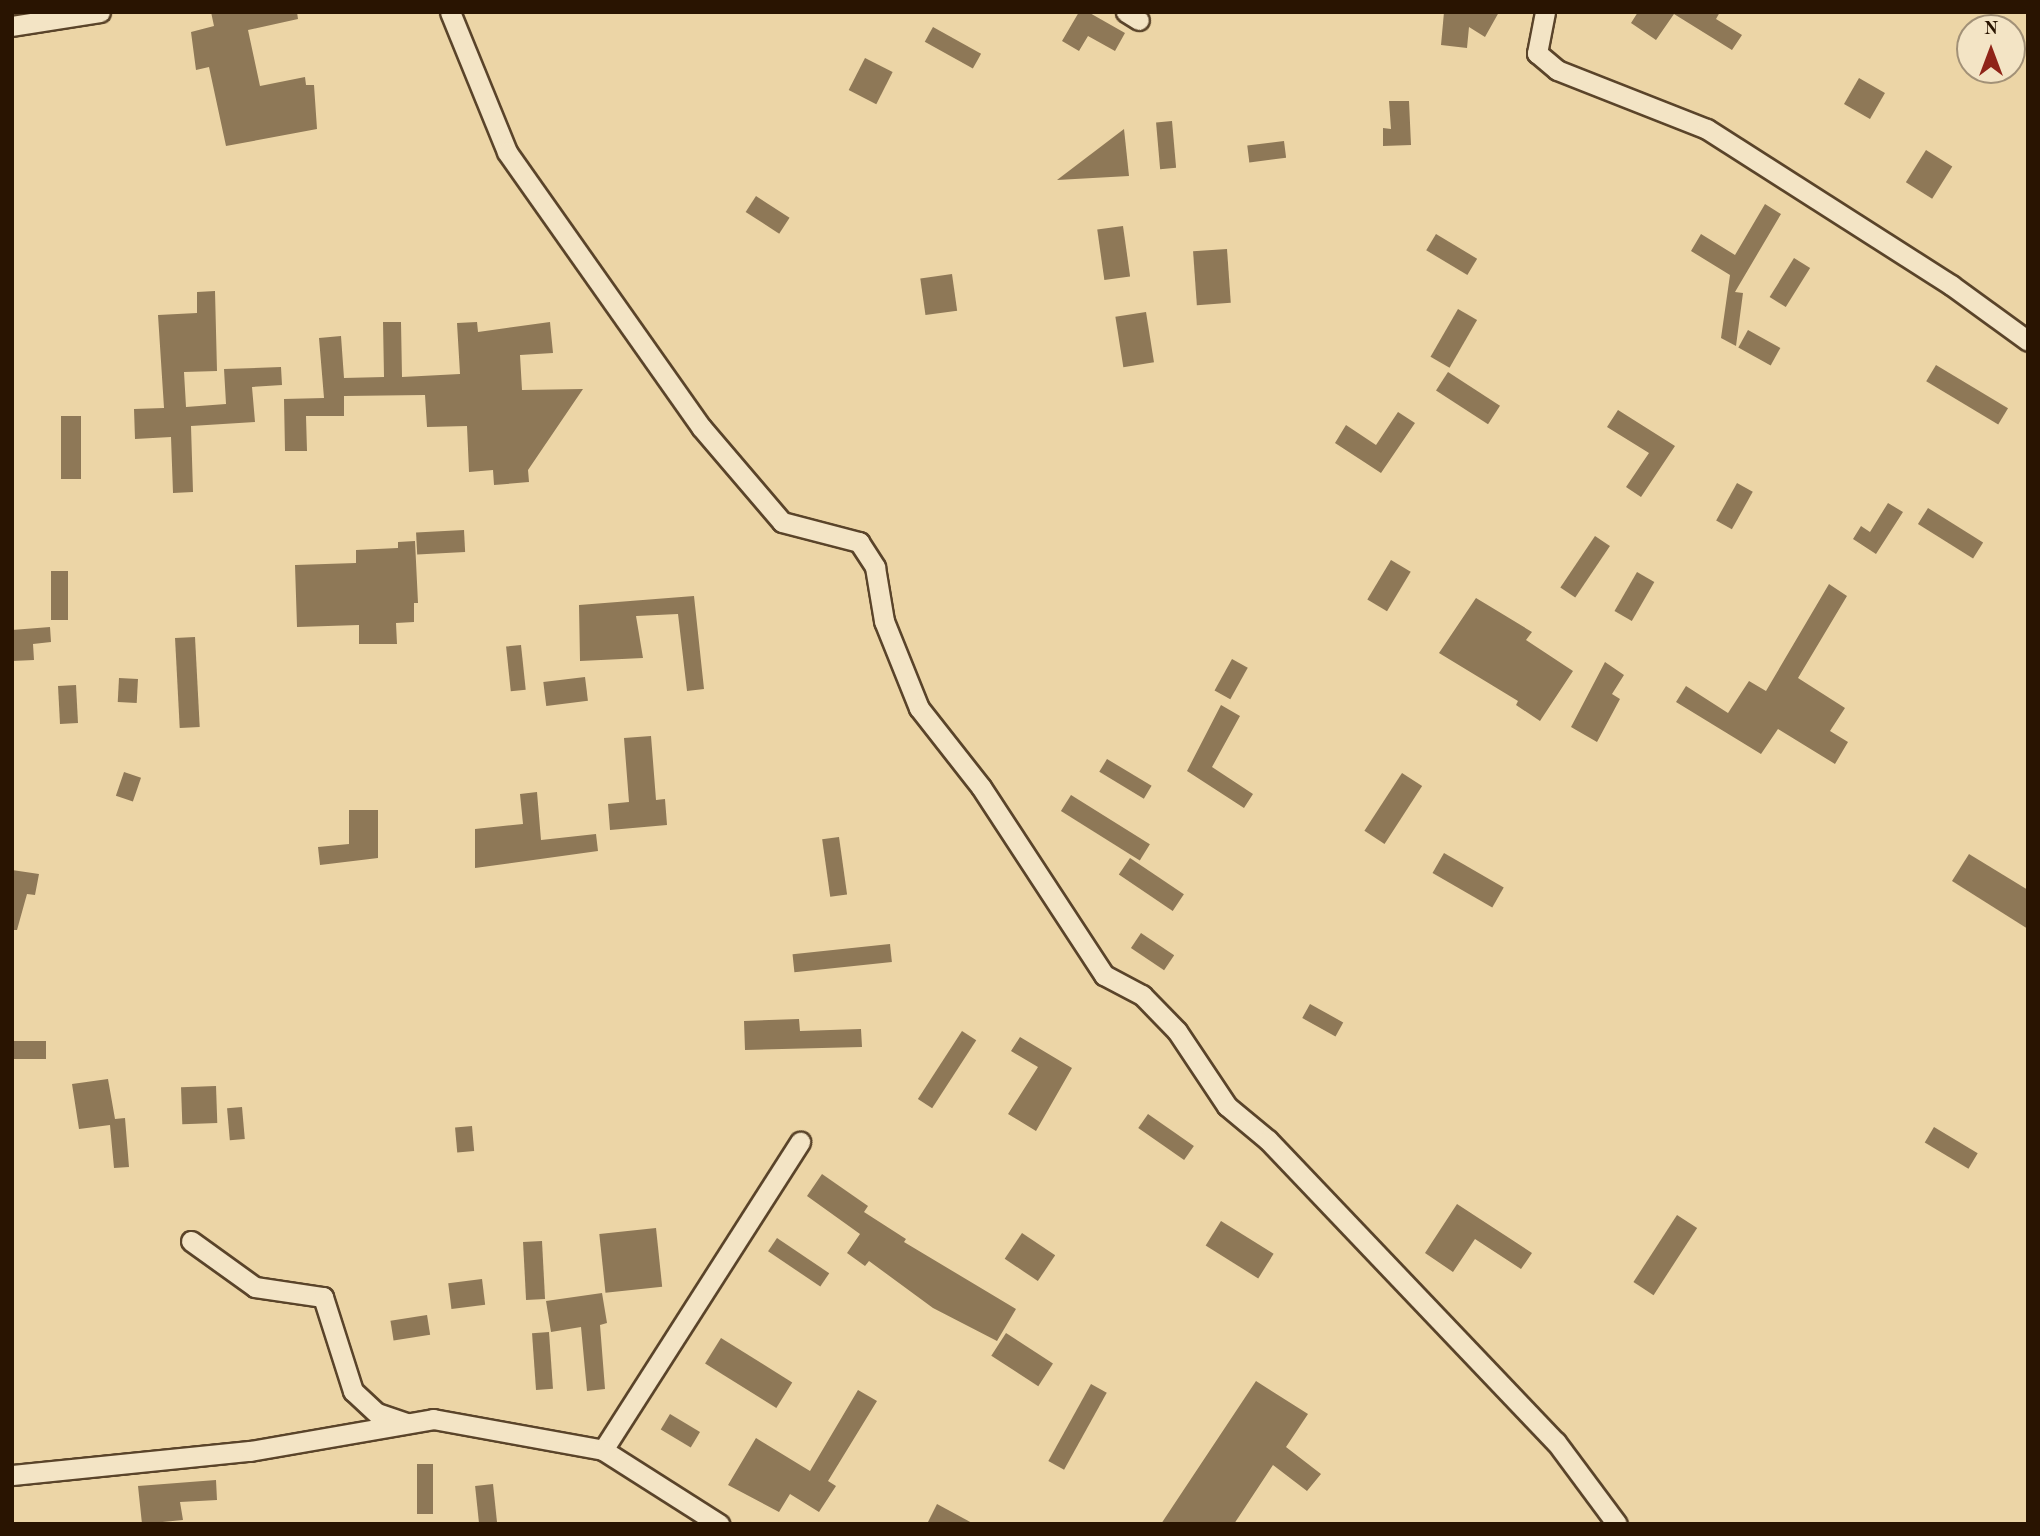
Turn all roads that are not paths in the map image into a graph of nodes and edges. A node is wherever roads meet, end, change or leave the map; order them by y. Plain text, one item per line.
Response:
1 (100, 12) edge
2 (450, 12) edge
3 (1545, 12) edge
4 (12, 26) edge
5 (2028, 341) edge
6 (800, 1142) dead end
7 (191, 1241) dead end
8 (407, 1424) junction
9 (603, 1450) junction
10 (12, 1475) edge
11 (719, 1524) edge
12 (1617, 1524) edge

1 - 4 street
2 - 12 street
3 - 5 street
6 - 9 street
7 - 8 street
8 - 9 street
8 - 10 street
9 - 11 street

